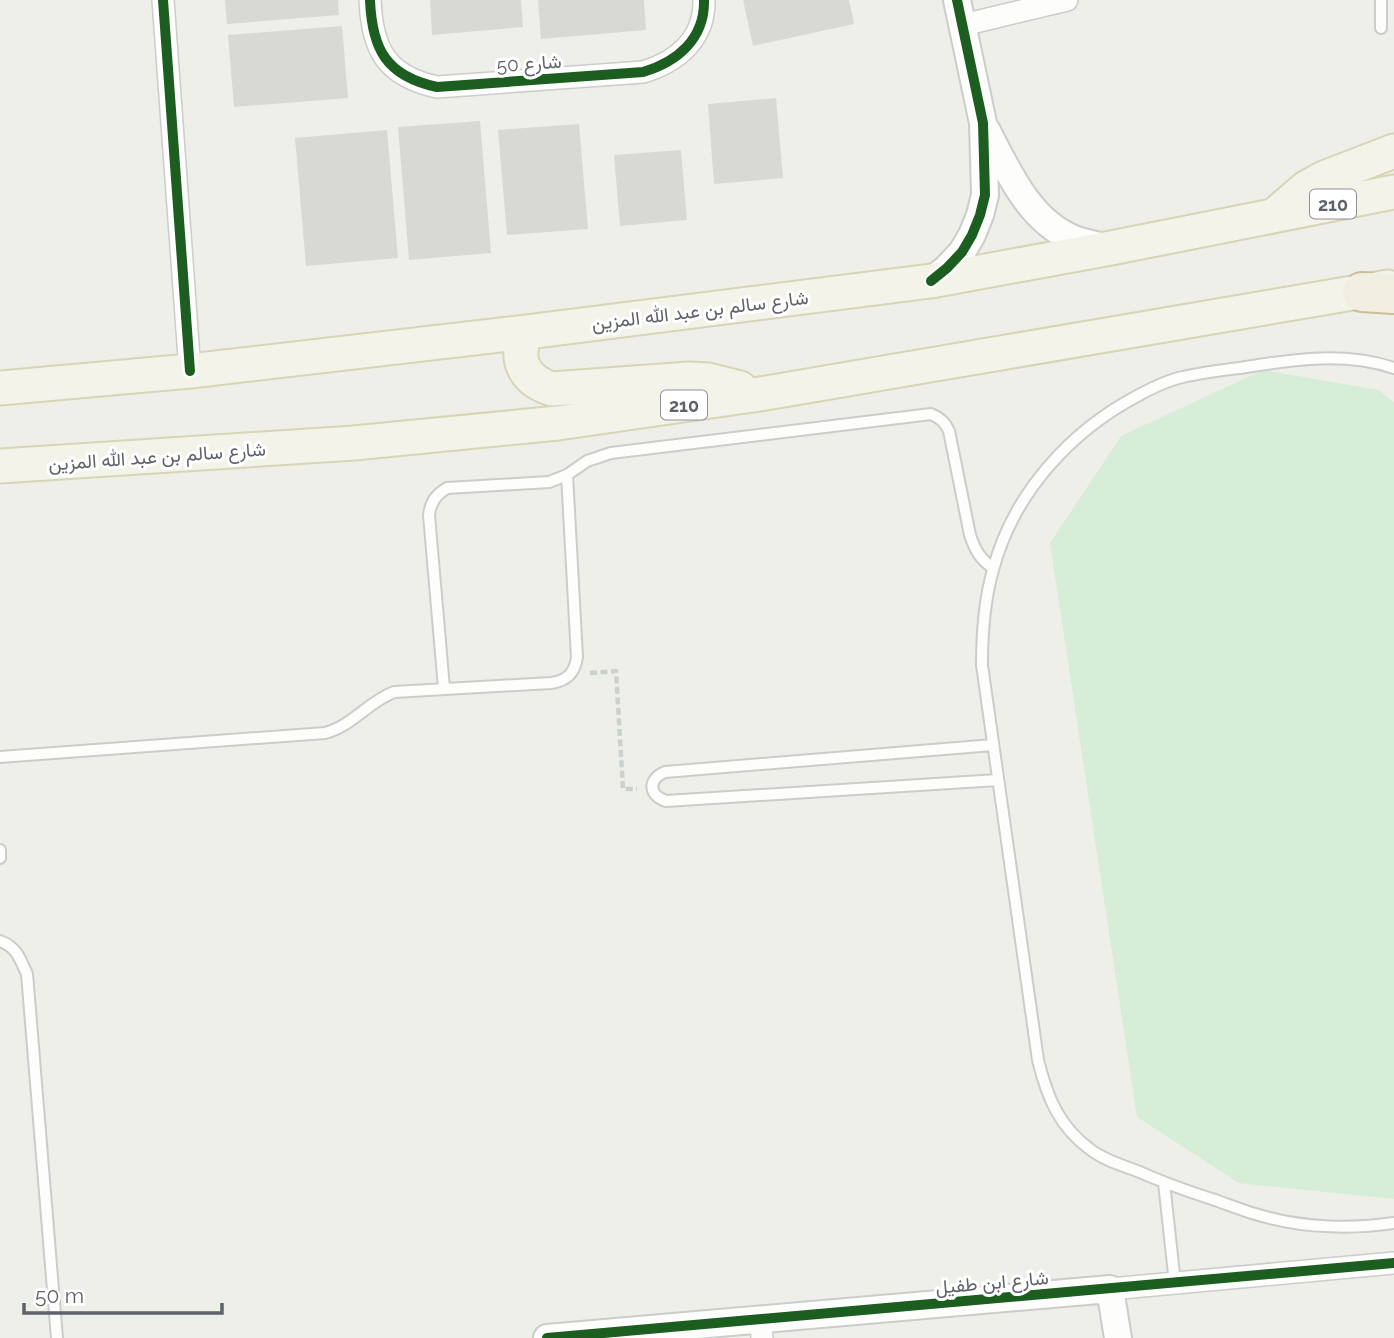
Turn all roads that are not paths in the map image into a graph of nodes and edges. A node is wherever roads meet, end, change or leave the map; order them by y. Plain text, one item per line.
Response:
1 (163, 0) edge
2 (370, 0) edge
3 (704, 0) edge
4 (1067, 0) edge
5 (1381, 0) edge
6 (960, 13) edge
7 (1381, 28) dead end
8 (984, 123) junction
9 (1394, 151) edge
10 (1394, 192) edge
11 (1272, 216) junction
12 (1111, 248) junction
13 (931, 281) junction
14 (1383, 291) edge
15 (527, 332) junction
16 (1394, 368) edge
17 (190, 371) junction
18 (0, 388) edge
19 (760, 394) junction
20 (0, 466) edge
21 (567, 475) junction
22 (993, 568) junction
23 (444, 688) junction
24 (993, 745) junction
25 (0, 757) edge
26 (998, 780) junction
27 (0, 850) edge
28 (0, 858) edge
29 (0, 941) edge
30 (1164, 1183) junction
31 (1394, 1223) edge
32 (1394, 1264) edge
33 (1175, 1283) junction
34 (1110, 1289) junction
35 (761, 1329) edge
36 (592, 1336) edge
37 (57, 1338) edge
38 (547, 1338) edge
39 (1118, 1338) edge

1 - 17 street
2 - 3 street, شارع 50
4 - 6 street
5 - 7 lane
6 - 8 street
8 - 12 street
8 - 13 street
9 - 11 main road
10 - 11 main road, شارع سالم بن عبد الله المزين / 210
11 - 12 main road, شارع سالم بن عبد الله المزين / 210
12 - 13 main road, شارع سالم بن عبد الله المزين / 210
13 - 15 main road, شارع سالم بن عبد الله المزين / 210
14 - 19 main road, شارع سالم بن عبد الله المزين / 210
15 - 17 main road, شارع سالم بن عبد الله المزين / 210
15 - 19 main road
16 - 22 lane
17 - 18 main road, شارع سالم بن عبد الله المزين / 210
19 - 20 main road, شارع سالم بن عبد الله المزين / 210
21 - 22 lane
21 - 23 lane
21 - 23 lane
22 - 24 lane
23 - 25 lane
24 - 26 lane
24 - 26 lane
26 - 30 lane
27 - 28 lane
29 - 37 lane
30 - 31 lane
30 - 33 lane
32 - 33 street, شارع ابن طفيل
33 - 34 street, شارع ابن طفيل
34 - 35 street, شارع ابن طفيل
34 - 39 street
35 - 36 street, شارع ابن طفيل
36 - 38 street, شارع ابن طفيل

